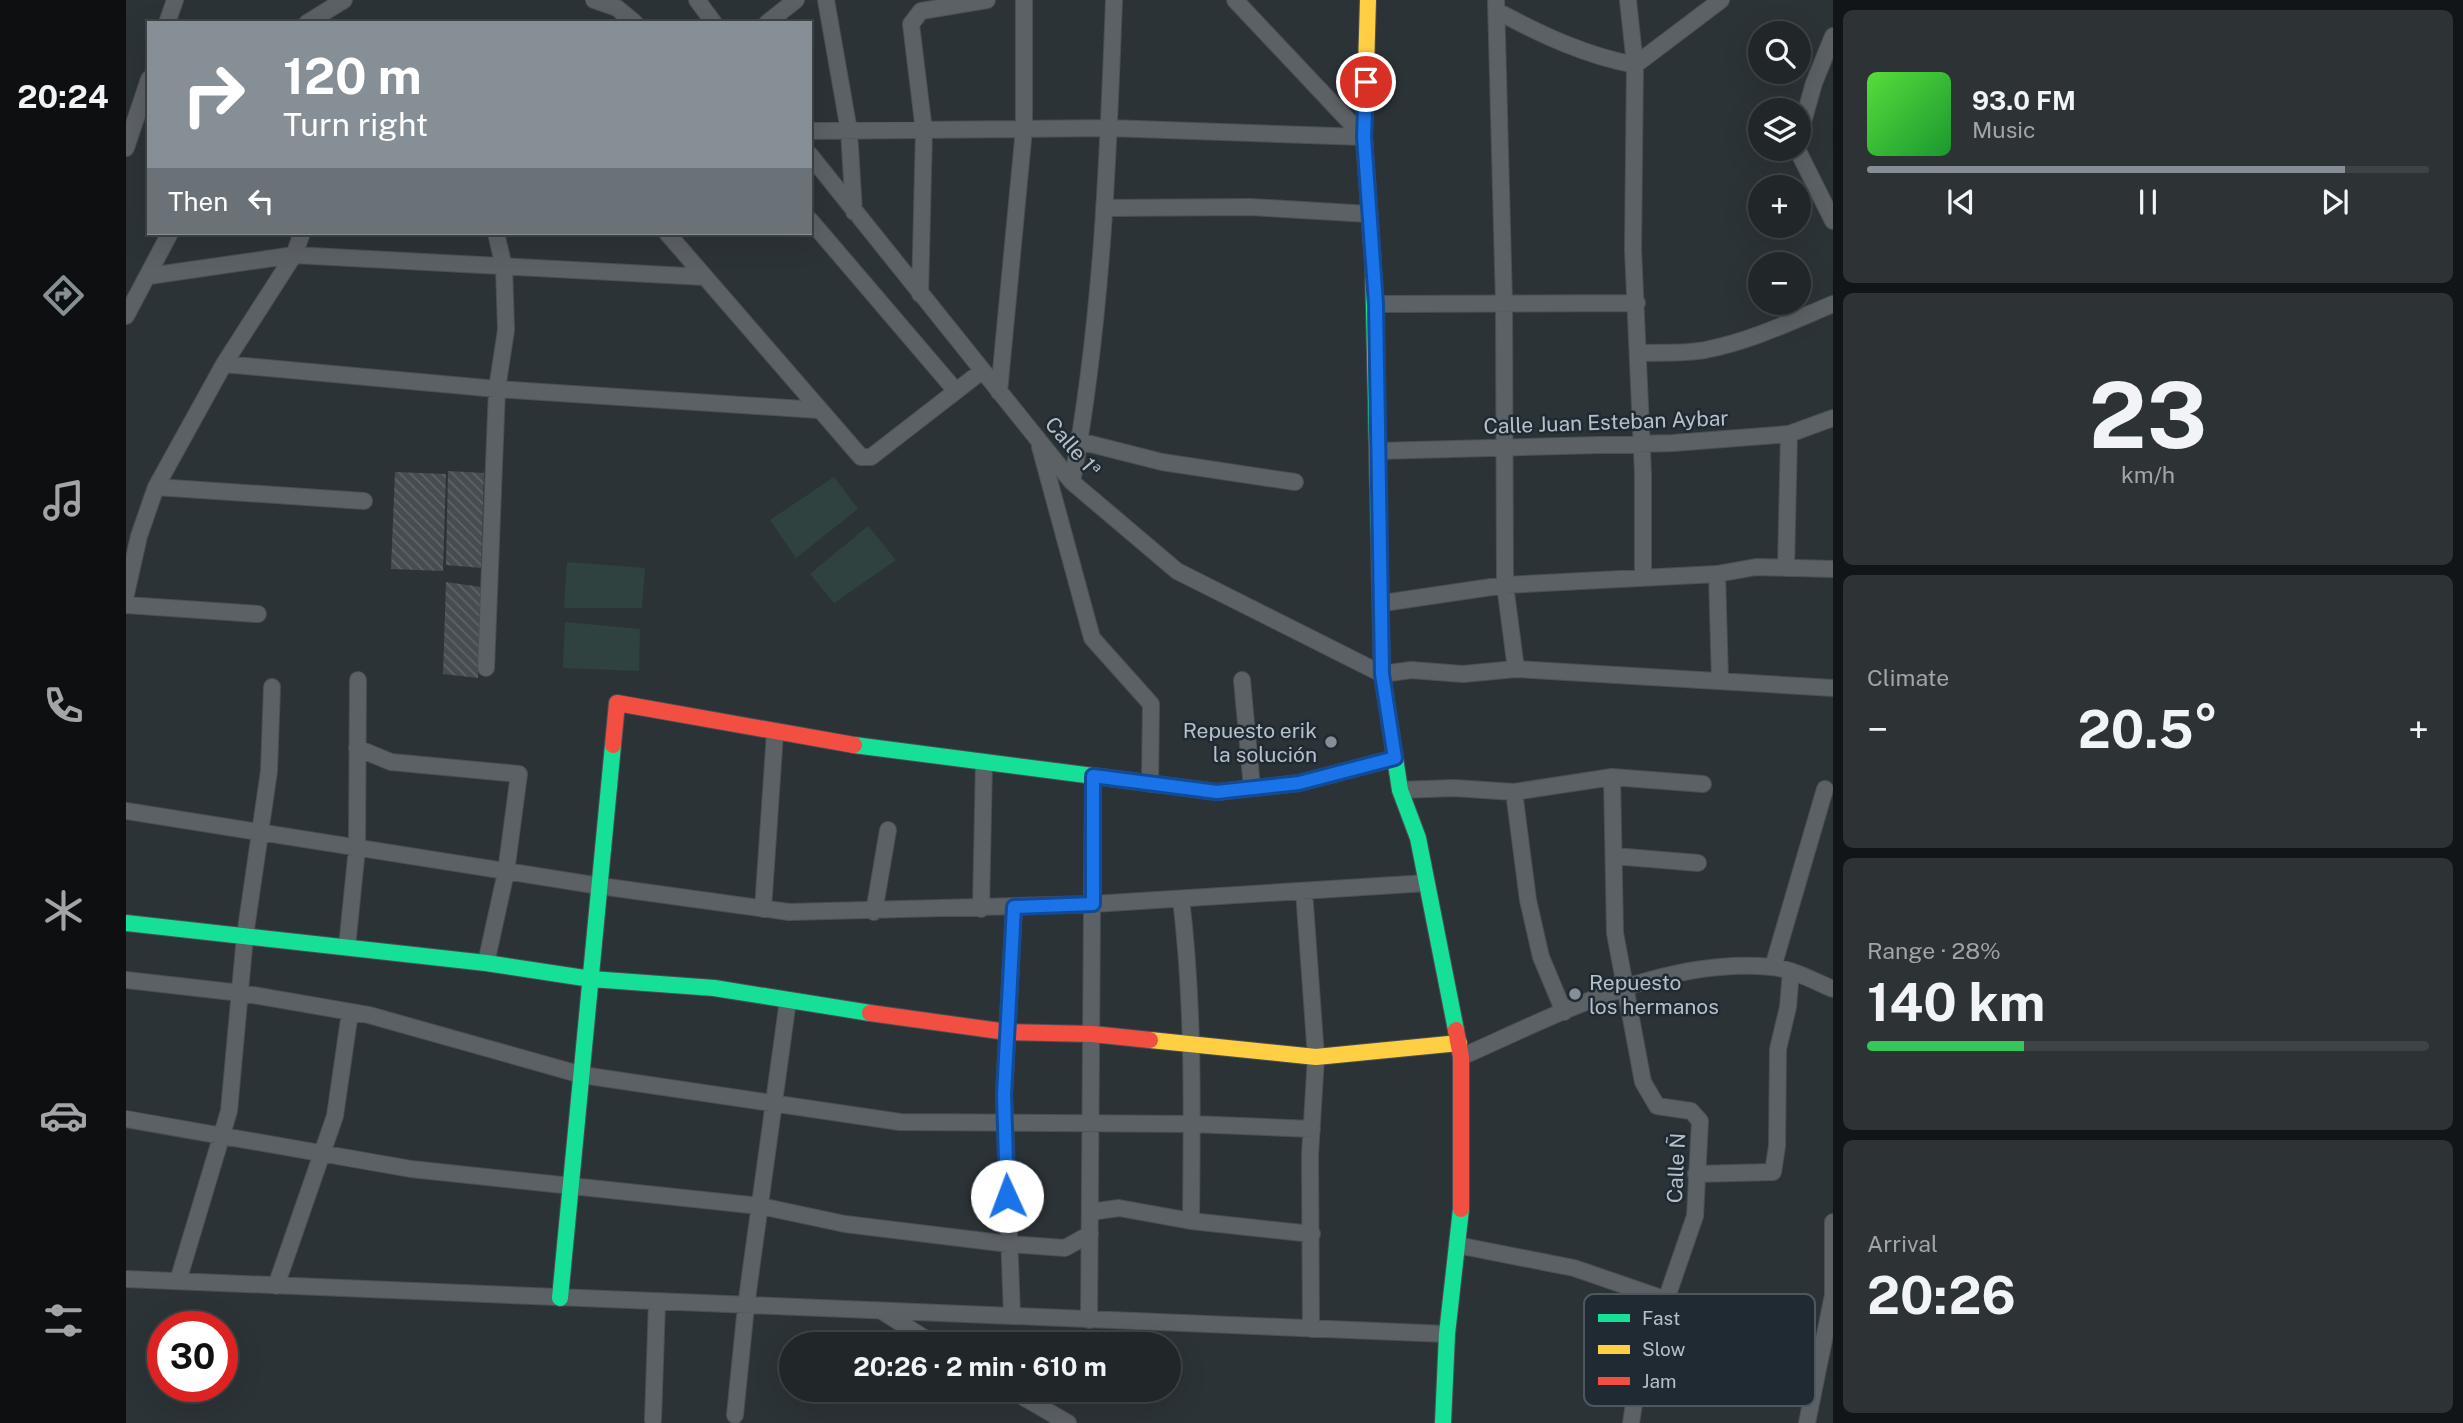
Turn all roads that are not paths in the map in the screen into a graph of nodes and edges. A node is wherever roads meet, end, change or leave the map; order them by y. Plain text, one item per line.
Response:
1 (175, 0) edge
2 (344, 0) edge
3 (594, 0) edge
4 (697, 0) edge
5 (796, 0) edge
6 (826, 0) edge
7 (987, 0) edge
8 (1024, 0) edge
9 (1114, 0) edge
10 (1235, 0) edge
11 (1368, 0) edge
12 (1628, 0) edge
13 (1721, 0) edge
14 (1497, 6) edge
15 (168, 21) edge
16 (310, 21) edge
17 (633, 21) edge
18 (713, 21) edge
19 (770, 21) edge
20 (1833, 36) edge
21 (1635, 65) junction
22 (147, 85) edge
23 (1810, 98) edge
24 (1109, 128) junction
25 (1024, 129) junction
26 (812, 131) edge
27 (849, 131) junction
28 (925, 131) junction
29 (1364, 137) junction
30 (126, 148) edge
31 (812, 158) edge
32 (1803, 161) edge
33 (1104, 208) junction
34 (854, 212) junction
35 (1369, 214) junction
36 (1833, 221) edge
37 (812, 222) edge
38 (169, 235) edge
39 (301, 235) edge
40 (496, 235) edge
41 (669, 235) edge
42 (294, 256) junction
43 (504, 267) junction
44 (149, 275) junction
45 (705, 277) junction
46 (920, 294) junction
47 (1504, 303) junction
48 (1637, 303) junction
49 (1376, 304) junction
50 (1833, 304) edge
51 (126, 316) edge
52 (1639, 353) junction
53 (224, 364) junction
54 (982, 371) junction
55 (497, 389) junction
56 (956, 391) junction
57 (999, 392) junction
58 (818, 410) junction
59 (1833, 418) edge
60 (1788, 434) junction
61 (1038, 441) junction
62 (1079, 441) junction
63 (1642, 442) junction
64 (1503, 448) junction
65 (1378, 451) junction
66 (1072, 482) junction
67 (1295, 482) dead end
68 (156, 487) junction
69 (364, 501) dead end
70 (1786, 568) junction
71 (1833, 569) edge
72 (1717, 574) junction
73 (1643, 576) junction
74 (1505, 585) junction
75 (126, 593) edge
76 (1383, 603) junction
77 (126, 605) edge
78 (258, 614) dead end
79 (486, 668) dead end
80 (1516, 669) junction
81 (1382, 674) junction
82 (358, 680) dead end
83 (1242, 680) dead end
84 (1720, 681) junction
85 (272, 687) dead end
86 (1833, 688) edge
87 (775, 733) junction
88 (357, 748) junction
89 (1395, 758) junction
90 (984, 762) junction
91 (1093, 776) junction
92 (1612, 777) junction
93 (1150, 784) junction
94 (1703, 784) dead end
95 (1252, 788) junction
96 (1825, 789) dead end
97 (1400, 790) junction
98 (1514, 792) junction
99 (126, 811) edge
100 (888, 830) dead end
101 (258, 832) junction
102 (357, 848) junction
103 (1614, 856) junction
104 (1698, 863) dead end
105 (506, 872) junction
106 (1427, 883) junction
107 (600, 886) junction
108 (1304, 891) junction
109 (1181, 899) junction
110 (1093, 904) junction
111 (1014, 907) junction
112 (763, 909) junction
113 (981, 909) junction
114 (874, 912) junction
115 (126, 923) edge
116 (244, 936) junction
117 (346, 947) junction
118 (486, 963) junction
119 (1773, 967) junction
120 (1791, 971) junction
121 (591, 979) junction
122 (126, 980) edge
123 (1833, 989) edge
124 (1625, 990) junction
125 (241, 993) junction
126 (788, 1000) junction
127 (350, 1012) junction
128 (1564, 1012) junction
129 (1007, 1031) junction
130 (1092, 1034) junction
131 (1193, 1044) junction
132 (1460, 1050) junction
133 (1316, 1057) junction
134 (582, 1075) junction
135 (776, 1103) junction
136 (126, 1119) edge
137 (1091, 1122) junction
138 (1005, 1124) junction
139 (1192, 1124) junction
140 (1312, 1129) junction
141 (222, 1136) junction
142 (322, 1153) junction
143 (1696, 1174) junction
144 (571, 1186) junction
145 (760, 1206) junction
146 (1090, 1212) junction
147 (1191, 1220) junction
148 (1833, 1222) edge
149 (1090, 1234) junction
150 (1312, 1234) junction
151 (1009, 1244) junction
152 (1457, 1245) junction
153 (126, 1279) edge
154 (178, 1281) junction
155 (276, 1286) junction
156 (1650, 1294) edge
157 (1669, 1294) edge
158 (1833, 1296) edge
159 (561, 1298) junction
160 (657, 1302) junction
161 (746, 1306) junction
162 (881, 1311) junction
163 (1012, 1316) junction
164 (1089, 1320) junction
165 (1311, 1329) junction
166 (915, 1332) edge
167 (1447, 1334) junction
168 (1815, 1384) edge
169 (1031, 1402) edge
170 (735, 1415) dead end
171 (653, 1420) dead end
172 (1068, 1423) edge
173 (1443, 1423) edge

1 - 15 street
2 - 16 street
3 - 17 street
4 - 18 street
5 - 19 street
6 - 27 street
7 - 28 street
8 - 25 street
9 - 24 street
10 - 29 street
11 - 29 street
12 - 21 street
13 - 21 street
14 - 21 street
14 - 47 street
20 - 23 street
21 - 48 street
22 - 30 street
24 - 25 street
24 - 29 street
24 - 33 street
25 - 28 street
25 - 57 street
26 - 27 street
27 - 28 street
27 - 34 street
28 - 46 street
29 - 35 street
31 - 34 street, Calle 1ª
32 - 36 street
33 - 35 street
33 - 62 street
34 - 46 street, Calle 1ª
35 - 49 street
37 - 56 street
38 - 44 street
39 - 42 street
40 - 43 street
41 - 45 street
42 - 43 street
42 - 44 street
42 - 53 street
43 - 45 street
43 - 55 street
44 - 51 street
45 - 58 street
46 - 54 street, Calle 1ª
47 - 48 street
47 - 49 street
47 - 64 street
48 - 52 street
49 - 65 street
50 - 52 street
52 - 63 street
53 - 55 street
53 - 68 street
54 - 56 street
54 - 57 street, Calle 1ª
55 - 58 street
55 - 79 street
56 - 58 street
57 - 61 street, Calle 1ª
59 - 60 street, Calle Juan Esteban Aybar
60 - 63 street, Calle Juan Esteban Aybar
60 - 70 street
61 - 66 street, Calle 1ª
61 - 93 street
62 - 66 street
62 - 67 street
63 - 64 street, Calle Juan Esteban Aybar
63 - 73 street
64 - 65 street, Calle Juan Esteban Aybar
64 - 74 street
65 - 76 street
66 - 81 street, Calle 1ª
68 - 69 street
68 - 75 street
70 - 71 street
70 - 72 street
72 - 73 street
72 - 84 street
73 - 74 street
74 - 76 street
74 - 80 street
76 - 81 street
77 - 78 street
80 - 81 street
80 - 84 street
81 - 89 street
82 - 88 street
83 - 95 street
84 - 86 street
85 - 101 street
87 - 90 street
87 - 107 street
87 - 112 street
88 - 102 street
88 - 105 street
89 - 95 street
89 - 97 street
90 - 91 street
90 - 113 street
91 - 93 street
91 - 110 street
92 - 94 street
92 - 98 street
92 - 103 street, Calle Ñ
93 - 95 street
96 - 119 street
97 - 98 street
97 - 106 street
98 - 128 street
99 - 101 street
100 - 114 street
101 - 102 street
101 - 116 street
102 - 105 street
102 - 117 street
103 - 104 street
103 - 124 street, Calle Ñ
105 - 107 street
105 - 118 street
106 - 108 street
106 - 132 street
107 - 112 street
107 - 121 street
108 - 109 street
108 - 133 street
109 - 110 street
109 - 131 street
110 - 111 street
110 - 130 street
111 - 113 street
111 - 129 street
112 - 114 street
113 - 114 street
115 - 116 street
116 - 117 street
116 - 125 street
117 - 118 street
118 - 121 street
119 - 120 street
119 - 124 street
120 - 123 street
120 - 143 street
121 - 126 street
121 - 134 street
122 - 125 street
124 - 128 street
124 - 143 street, Calle Ñ
125 - 127 street
125 - 141 street
126 - 129 street
126 - 135 street
127 - 134 street
127 - 142 street
128 - 132 street
129 - 130 street
129 - 138 street
130 - 131 street
130 - 137 street
131 - 133 street
131 - 139 street
132 - 133 street
132 - 152 street
133 - 140 street
134 - 135 street
134 - 144 street
135 - 138 street
135 - 145 street
136 - 141 street
137 - 138 street
137 - 139 street
137 - 146 street
138 - 151 street
139 - 140 street
139 - 147 street
140 - 150 street
141 - 142 street
141 - 154 street
142 - 144 street
142 - 155 street
143 - 157 street, Calle Ñ
144 - 145 street
144 - 159 street
145 - 151 street
145 - 161 street
146 - 147 street
146 - 149 street
147 - 150 street
148 - 158 street
149 - 151 street
149 - 164 street
150 - 165 street
151 - 163 street
152 - 156 street
152 - 167 street
153 - 154 street
154 - 155 street
155 - 159 street
158 - 168 street
159 - 160 street
160 - 161 street
160 - 171 street
161 - 162 street
161 - 170 street
162 - 163 street
162 - 166 street
163 - 164 street
164 - 165 street
165 - 167 street
167 - 173 street
169 - 172 street

